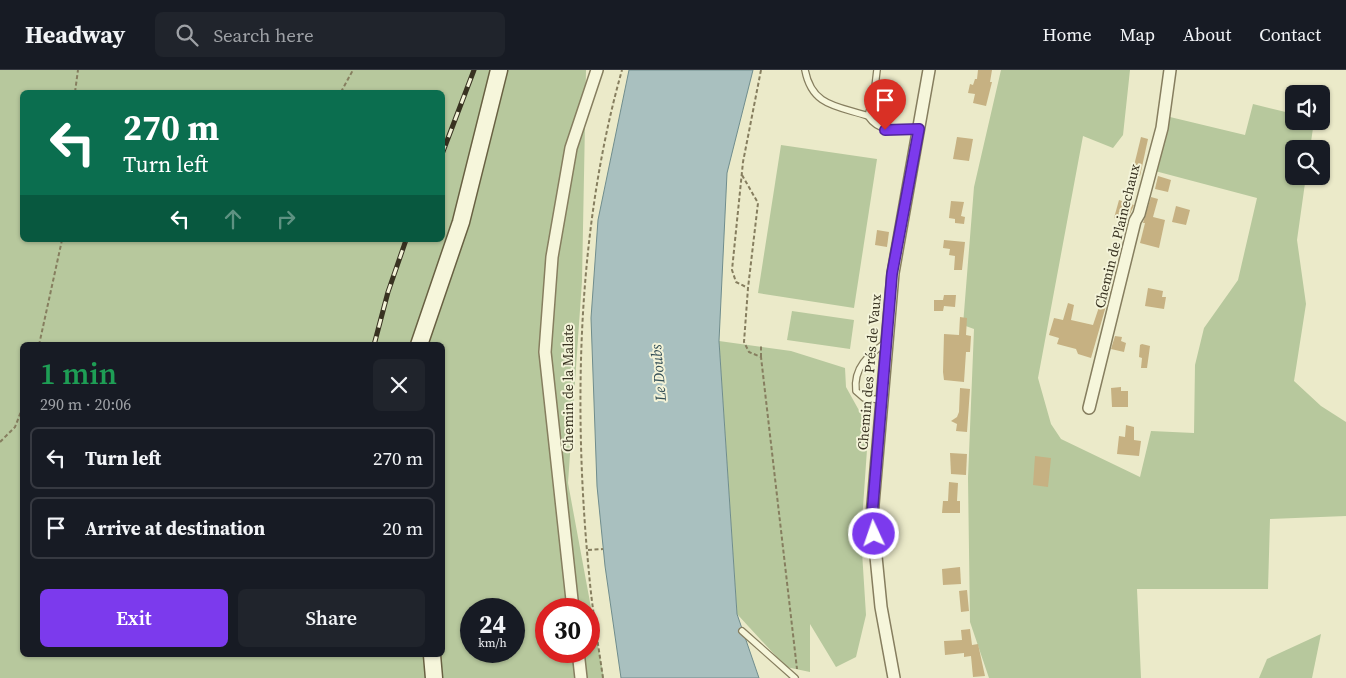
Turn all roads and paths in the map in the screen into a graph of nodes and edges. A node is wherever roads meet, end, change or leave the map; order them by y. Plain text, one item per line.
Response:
1 (78, 70) edge
2 (353, 70) edge
3 (499, 70) edge
4 (597, 70) edge
5 (622, 70) edge
6 (761, 70) edge
7 (805, 70) edge
8 (878, 70) edge
9 (929, 70) edge
10 (1170, 70) edge
11 (75, 90) edge
12 (343, 90) edge
13 (868, 116) junction
14 (919, 129) junction
15 (742, 175) junction
16 (62, 242) edge
17 (748, 288) junction
18 (887, 340) junction
19 (40, 342) edge
20 (420, 342) edge
21 (761, 344) dead end
22 (761, 357) junction
23 (882, 400) junction
24 (1089, 408) dead end
25 (20, 414) edge
26 (0, 442) edge
27 (603, 549) dead end
28 (587, 550) junction
29 (572, 598) edge
30 (742, 631) dead end
31 (432, 657) edge
32 (579, 663) edge
33 (434, 678) edge
34 (581, 678) edge
35 (603, 678) edge
36 (797, 678) edge
37 (894, 678) edge

1 - 11 path
2 - 12 path
3 - 20 main road
4 - 29 street, Chemin de la Malate
5 - 28 path, Chemin de la Malate
6 - 15 path
7 - 13 lane
8 - 13 lane
9 - 14 street, Chemin des Prés de Vaux
10 - 24 street, Chemin de Plainechaux
13 - 14 lane
14 - 18 street, Chemin des Prés de Vaux
15 - 17 path
15 - 17 path
16 - 19 path
17 - 22 path
18 - 23 street, Chemin des Prés de Vaux
18 - 23 lane
21 - 22 path
22 - 36 path
23 - 37 street, Chemin des Prés de Vaux
25 - 26 path
27 - 28 path
28 - 35 path, Chemin de la Malate
30 - 36 lane
31 - 33 main road
32 - 34 street

